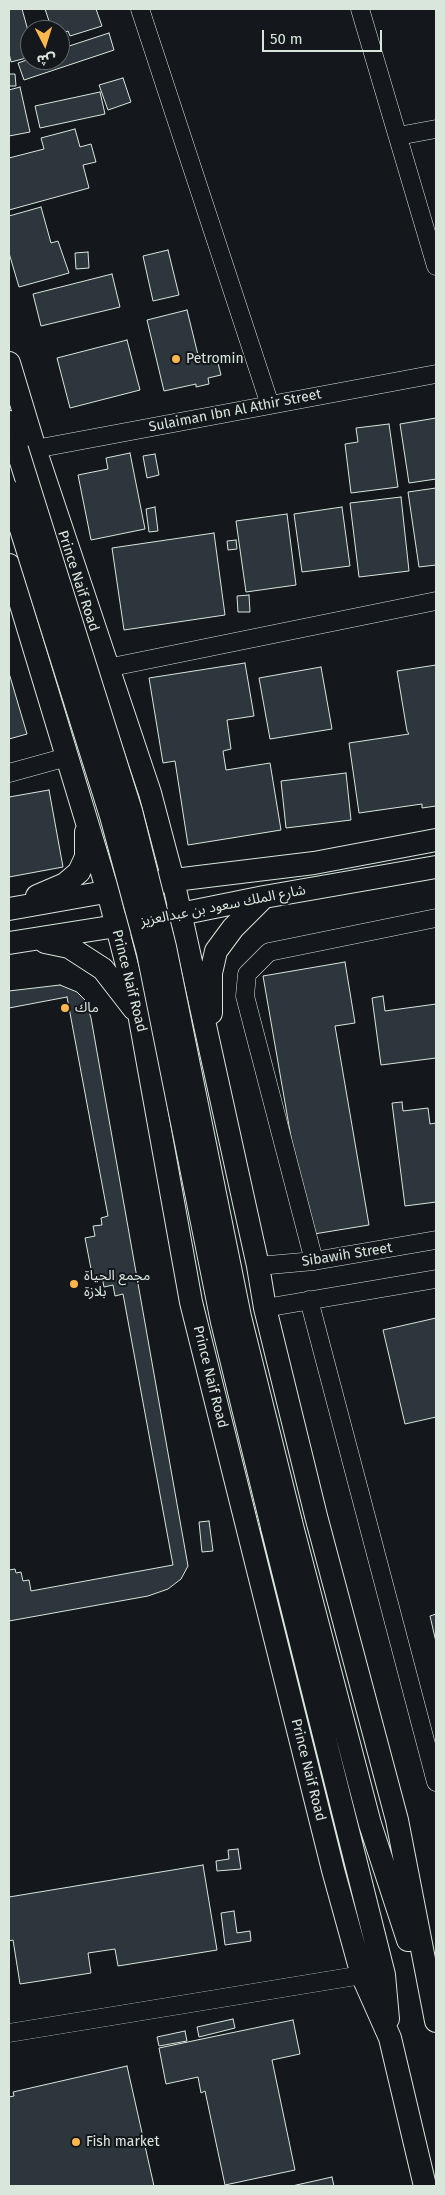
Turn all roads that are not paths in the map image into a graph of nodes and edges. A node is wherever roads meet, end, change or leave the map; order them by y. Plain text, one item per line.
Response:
1 (140, 9) edge
2 (360, 9) edge
3 (436, 129) edge
4 (398, 136) junction
5 (436, 266) edge
6 (9, 363) edge
7 (436, 374) edge
8 (270, 404) junction
9 (9, 422) edge
10 (26, 449) junction
11 (9, 491) edge
12 (9, 565) edge
13 (436, 600) edge
14 (107, 668) junction
15 (67, 758) junction
16 (9, 773) edge
17 (150, 793) junction
18 (86, 815) junction
19 (436, 840) edge
20 (314, 863) junction
21 (436, 867) edge
22 (173, 880) junction
23 (108, 892) junction
24 (264, 897) junction
25 (9, 909) edge
26 (179, 914) junction
27 (436, 918) edge
28 (116, 927) junction
29 (34, 939) junction
30 (9, 943) edge
31 (139, 1015) junction
32 (211, 1056) junction
33 (436, 1240) edge
34 (314, 1261) junction
35 (258, 1266) junction
36 (436, 1279) edge
37 (309, 1300) junction
38 (265, 1308) junction
39 (281, 1525) junction
40 (436, 1782) edge
41 (362, 1975) junction
42 (436, 2022) edge
43 (9, 2033) edge
44 (390, 2038) junction
45 (425, 2186) edge

1 - 8 street
2 - 4 street
3 - 4 street
4 - 5 street
6 - 10 main road, Prince Naif Road
7 - 8 street, Sulaiman Ibn Al Athir Street
8 - 10 street, Sulaiman Ibn Al Athir Street
9 - 10 main road
10 - 14 main road, Prince Naif Road
10 - 39 main road, bridge
11 - 39 main road, bridge
12 - 15 main road, Prince Naif Road
13 - 14 street
14 - 17 main road, Prince Naif Road
15 - 16 street
15 - 18 main road, Prince Naif Road
17 - 20 main road
17 - 22 main road, Prince Naif Road
18 - 23 main road, Prince Naif Road
18 - 25 main road
19 - 20 main road, شارع الملك سعود بن عبدالعزيز
20 - 22 main road, شارع الملك سعود بن عبدالعزيز
21 - 24 main road, شارع الملك سعود بن عبدالعزيز
22 - 23 main road, شارع الملك سعود بن عبدالعزيز
22 - 26 main road, Prince Naif Road
23 - 25 main road, شارع الملك سعود بن عبدالعزيز
23 - 28 main road, Prince Naif Road
24 - 26 main road, شارع الملك سعود بن عبدالعزيز
24 - 32 main road
26 - 28 main road, شارع الملك سعود بن عبدالعزيز
26 - 32 main road, Prince Naif Road
27 - 34 street
28 - 29 main road, شارع الملك سعود بن عبدالعزيز
28 - 31 main road, Prince Naif Road
29 - 30 main road, شارع الملك سعود بن عبدالعزيز
29 - 31 main road
31 - 41 main road, Prince Naif Road
32 - 35 main road
33 - 34 street, Sibawih Street
34 - 35 street, Sibawih Street
35 - 38 main road
36 - 37 street
37 - 38 street
37 - 40 street
38 - 42 main road
39 - 42 main road
39 - 44 main road
41 - 43 street
41 - 44 main road, Prince Naif Road
44 - 45 main road, Prince Naif Road

